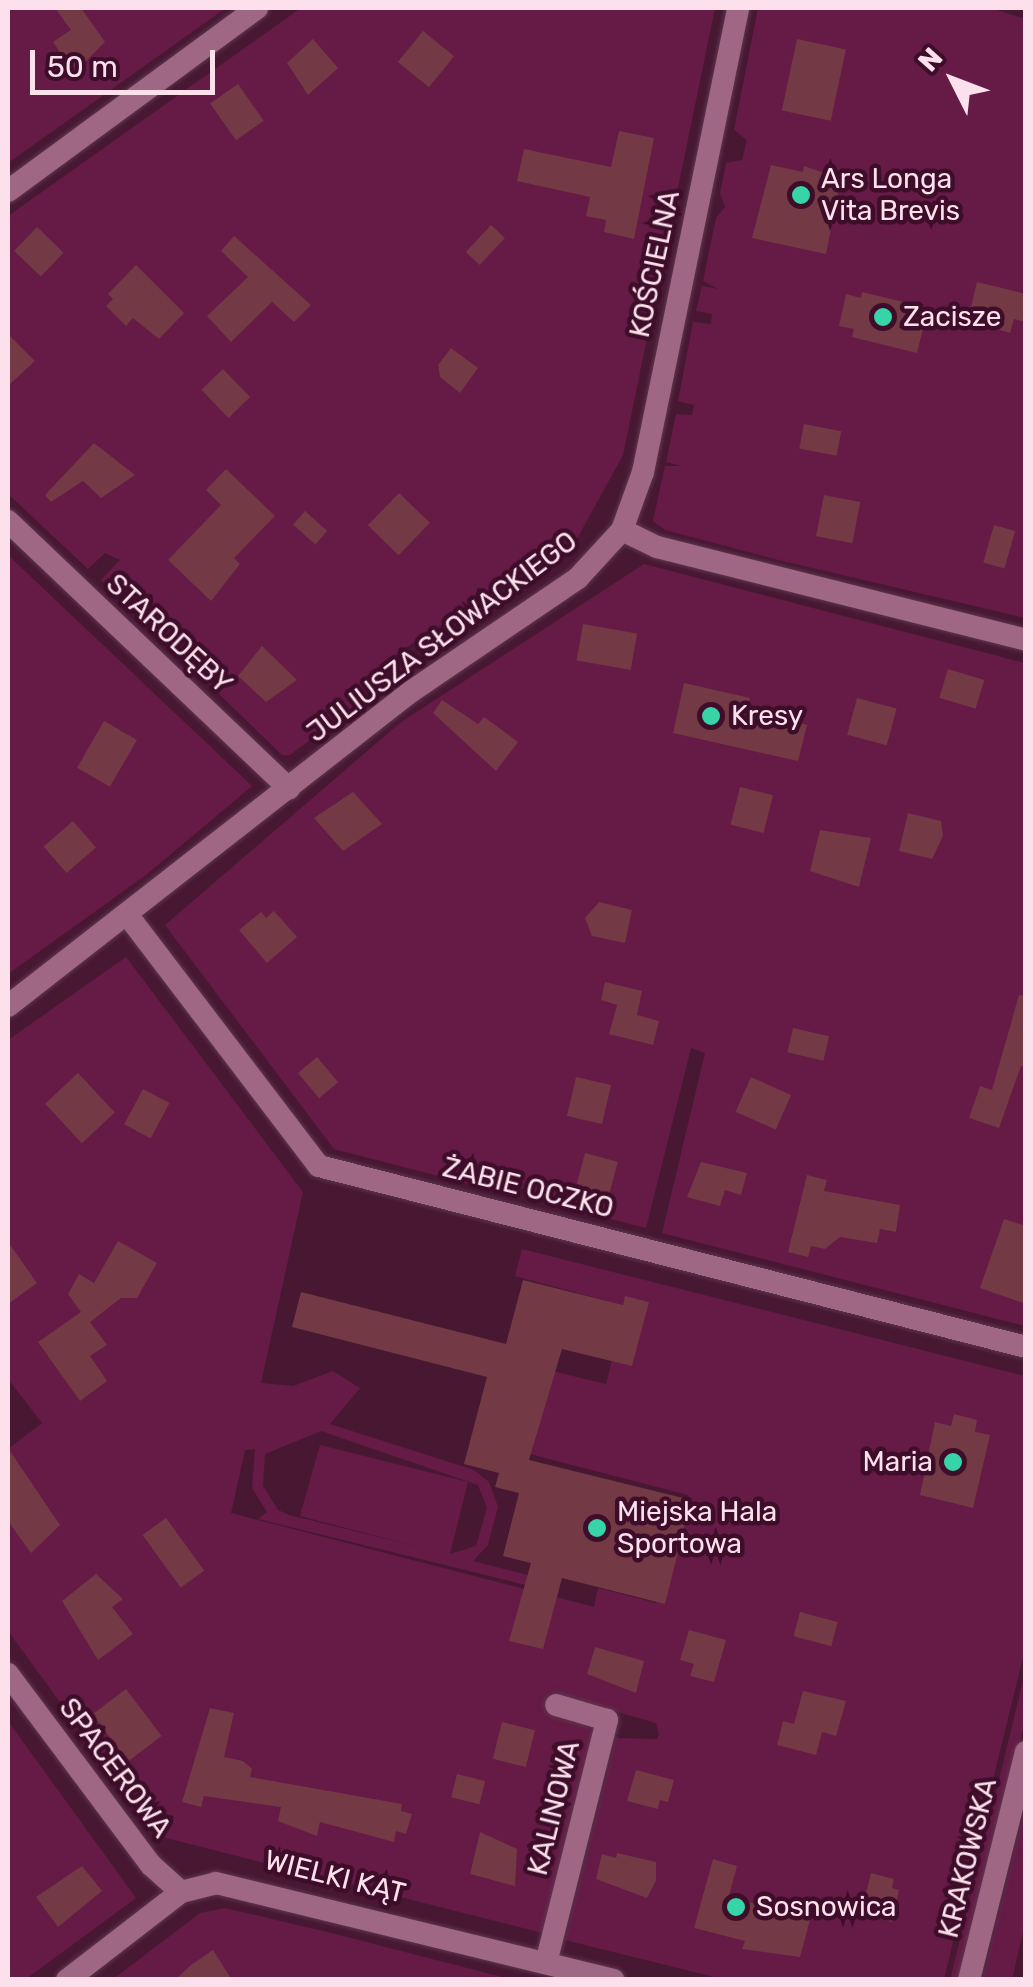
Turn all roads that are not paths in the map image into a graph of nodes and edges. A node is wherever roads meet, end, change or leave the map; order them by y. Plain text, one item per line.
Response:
1 (257, 8) edge
2 (738, 8) edge
3 (8, 191) edge
4 (8, 522) edge
5 (622, 530) junction
6 (1026, 640) edge
7 (289, 789) junction
8 (129, 917) junction
9 (8, 1006) edge
10 (1026, 1347) edge
11 (8, 1674) edge
12 (556, 1705) dead end
13 (1026, 1752) edge
14 (181, 1892) junction
15 (546, 1963) junction
16 (66, 1980) edge
17 (613, 1980) edge
18 (969, 1980) edge

1 - 3 street
2 - 5 street, KOŚCIELNA
4 - 7 street, STARODĘBY
5 - 6 street
5 - 7 street, JULIUSZA SŁOWACKIEGO
7 - 8 street, JULIUSZA SŁOWACKIEGO
8 - 9 street, JULIUSZA SŁOWACKIEGO
8 - 10 street, ŻABIE OCZKO
11 - 14 street, SPACEROWA
12 - 15 street, KALINOWA
13 - 18 street, KRAKOWSKA
14 - 15 street, WIELKI KĄT
14 - 16 street, WIELKI KĄT
15 - 17 street, WIELKI KĄT

